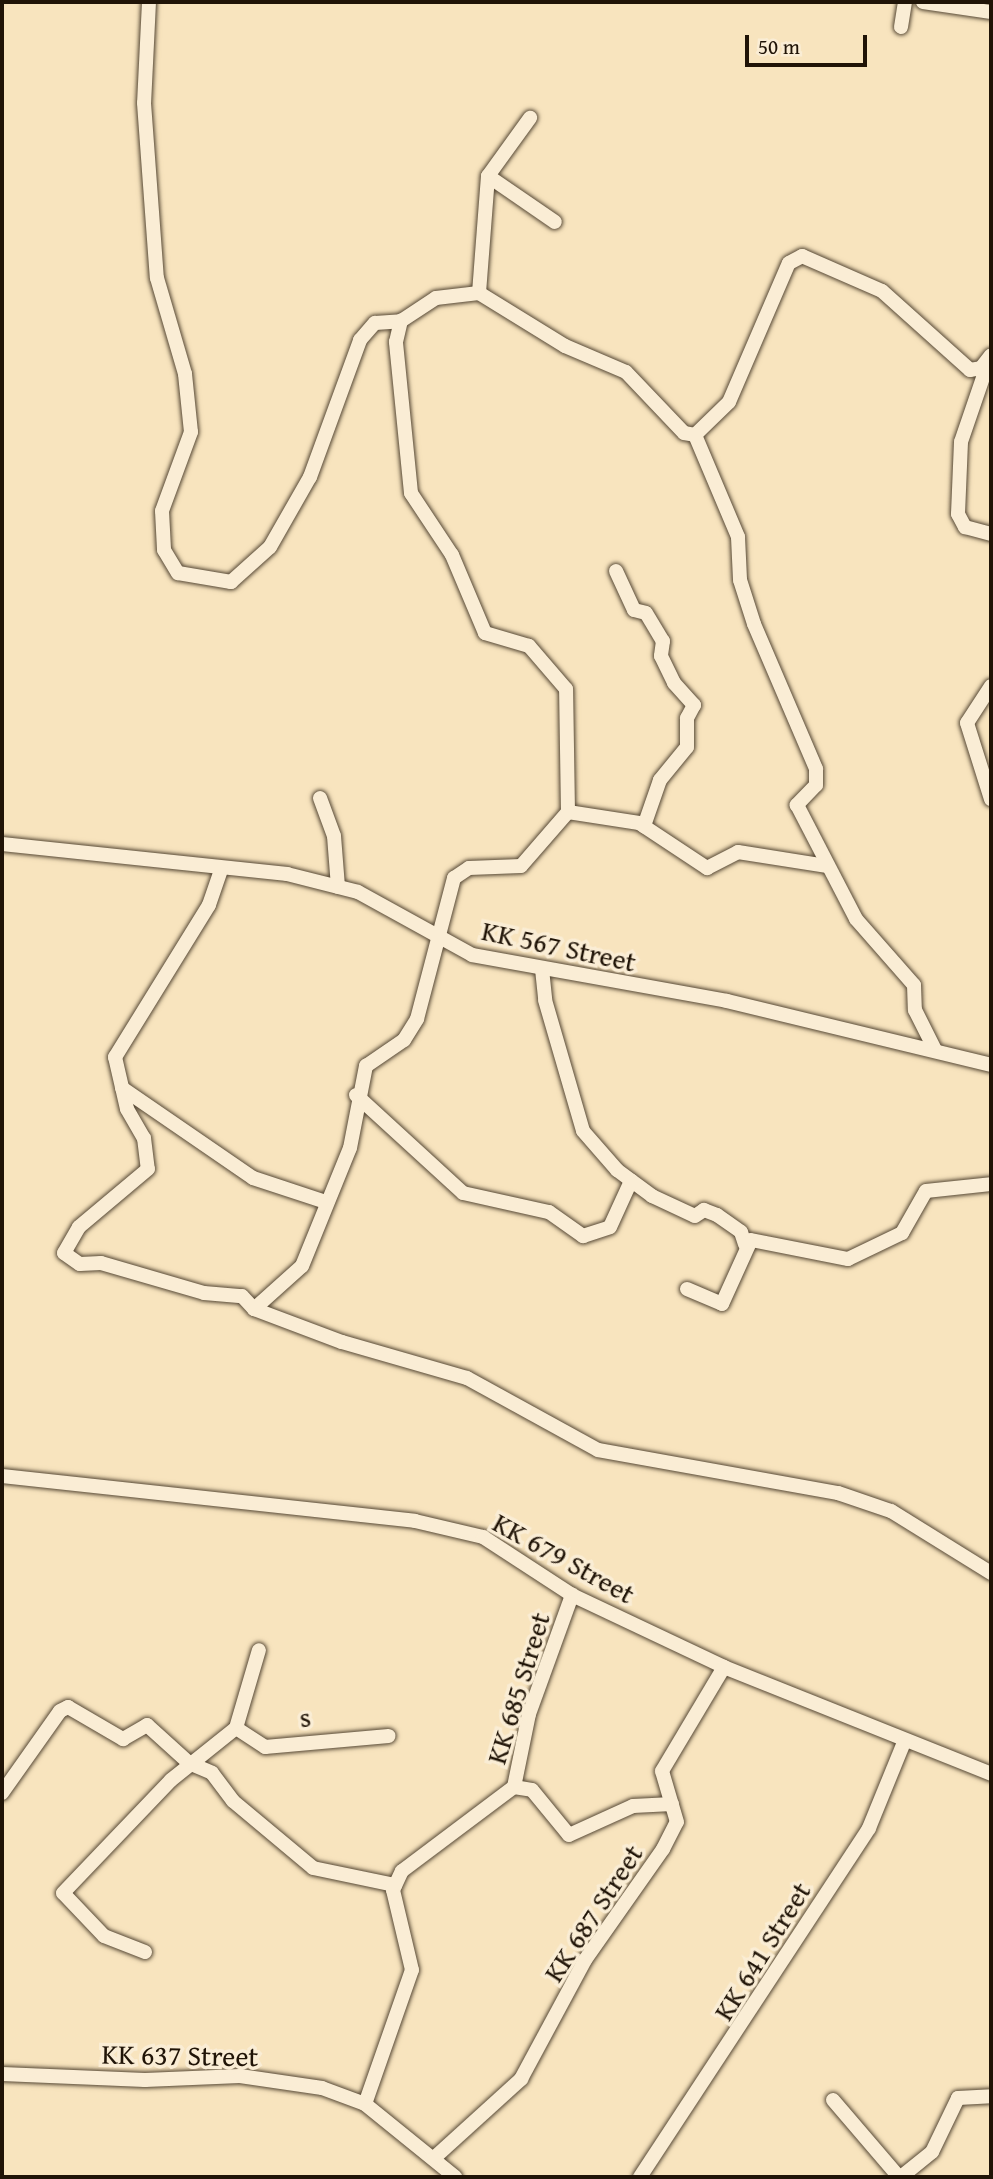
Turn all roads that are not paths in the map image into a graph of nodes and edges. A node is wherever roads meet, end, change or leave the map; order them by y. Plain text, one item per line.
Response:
1 (149, 2) edge
2 (905, 2) edge
3 (923, 2) edge
4 (991, 12) edge
5 (901, 27) dead end
6 (530, 118) dead end
7 (488, 176) junction
8 (555, 222) dead end
9 (478, 293) junction
10 (401, 321) junction
11 (990, 359) edge
12 (695, 435) junction
13 (991, 534) edge
14 (616, 571) dead end
15 (991, 686) edge
16 (320, 798) dead end
17 (991, 799) edge
18 (568, 812) junction
19 (644, 826) junction
20 (2, 844) edge
21 (826, 866) junction
22 (220, 870) junction
23 (338, 887) junction
24 (434, 935) junction
25 (542, 969) junction
26 (936, 1051) junction
27 (991, 1065) edge
28 (122, 1088) junction
29 (356, 1096) junction
30 (631, 1181) junction
31 (991, 1184) edge
32 (326, 1202) junction
33 (745, 1244) junction
34 (687, 1289) dead end
35 (254, 1309) junction
36 (2, 1476) edge
37 (991, 1573) edge
38 (572, 1595) junction
39 (259, 1650) dead end
40 (724, 1667) junction
41 (236, 1728) junction
42 (389, 1736) dead end
43 (905, 1740) junction
44 (190, 1763) junction
45 (991, 1774) edge
46 (514, 1787) junction
47 (2, 1793) edge
48 (672, 1804) junction
49 (395, 1885) junction
50 (145, 1952) dead end
51 (2, 2074) edge
52 (991, 2096) edge
53 (833, 2100) dead end
54 (365, 2104) junction
55 (434, 2158) junction
56 (455, 2177) edge
57 (640, 2177) edge
58 (900, 2177) edge

1 - 10 street
2 - 5 street
3 - 4 street
6 - 7 street
7 - 8 street
7 - 9 street
9 - 10 street
9 - 12 street
10 - 18 street
11 - 12 street
11 - 13 street
12 - 21 street
14 - 19 street
15 - 17 street
16 - 23 street
18 - 19 street
18 - 24 street
19 - 21 street
20 - 22 street, KK 567 Street
21 - 26 street
22 - 23 street, KK 567 Street
22 - 28 street
23 - 24 street, KK 567 Street
24 - 25 street, KK 567 Street
24 - 29 street
25 - 26 street, KK 567 Street
25 - 30 street
26 - 27 street, KK 567 Street
28 - 32 street
28 - 35 street
29 - 30 street
29 - 32 street
30 - 33 street
31 - 33 street
32 - 35 street
33 - 34 street
35 - 37 street
36 - 38 street, KK 679 Street
38 - 40 street, KK 679 Street
38 - 46 street, KK 685 Street
39 - 41 street
40 - 43 street, KK 679 Street
40 - 48 street, KK 687 Street
41 - 42 street, s
41 - 44 street
43 - 45 street, KK 679 Street
43 - 57 street, KK 641 Street
44 - 47 street
44 - 49 street
44 - 50 street
46 - 48 street
46 - 49 street, KK 685 Street
48 - 55 street, KK 687 Street
49 - 54 street
51 - 54 street, KK 637 Street
52 - 58 street
53 - 58 street
54 - 55 street, KK 637 Street
55 - 56 street, KK 637 Street

